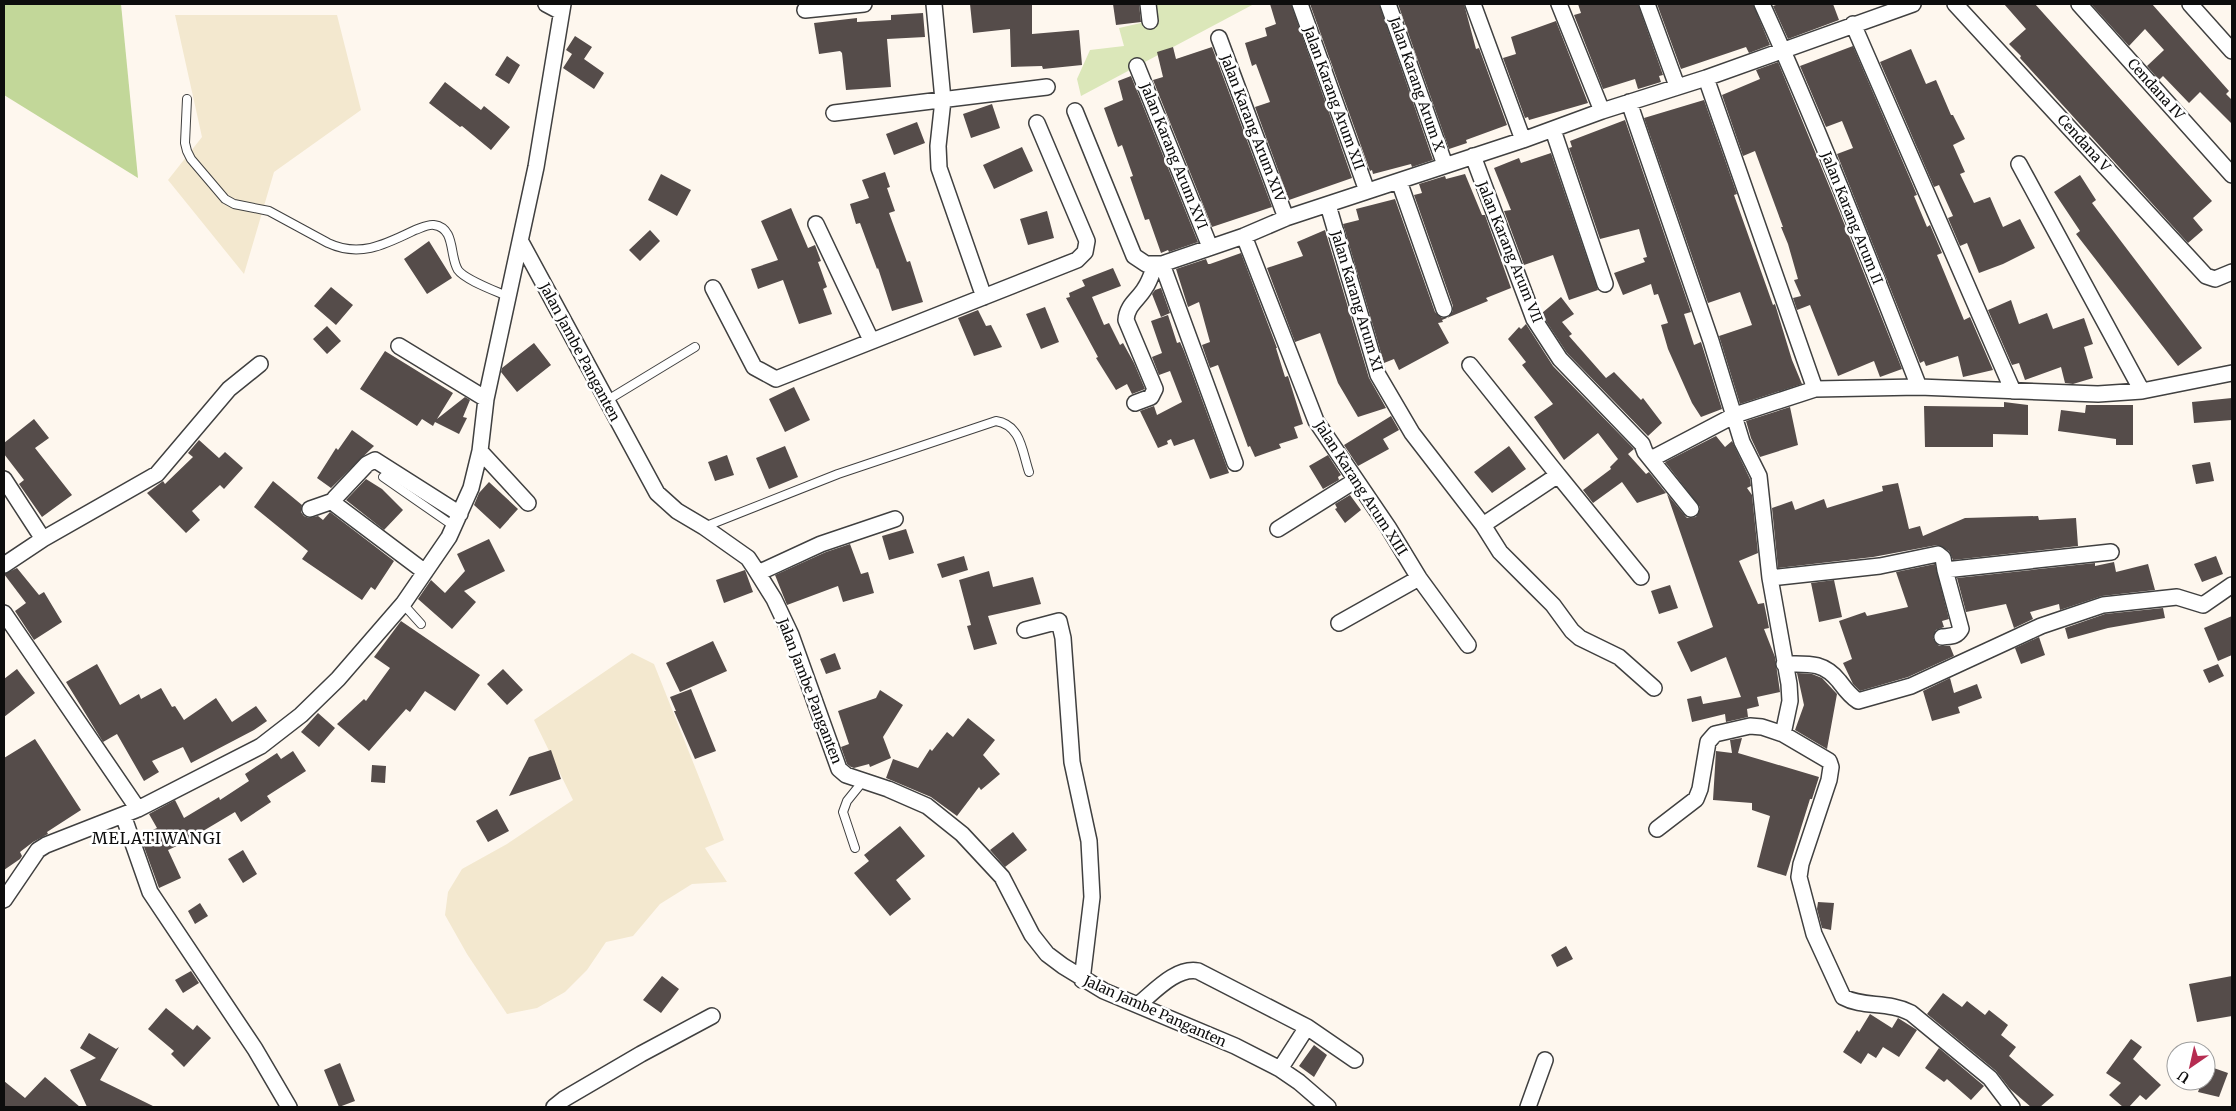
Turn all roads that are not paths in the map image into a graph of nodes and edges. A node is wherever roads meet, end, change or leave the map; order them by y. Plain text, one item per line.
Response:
1 (546, 4) edge
2 (864, 4) edge
3 (934, 4) edge
4 (1148, 4) edge
5 (1300, 4) edge
6 (1388, 4) edge
7 (1472, 4) edge
8 (1559, 4) edge
9 (1647, 4) edge
10 (1762, 4) edge
11 (1914, 4) edge
12 (1955, 4) edge
13 (2079, 4) edge
14 (2190, 4) edge
15 (562, 8) edge
16 (806, 10) dead end
17 (1150, 21) dead end
18 (1853, 24) junction
19 (1219, 38) dead end
20 (1783, 50) junction
21 (2232, 51) edge
22 (1137, 66) dead end
23 (1706, 78) junction
24 (1677, 86) junction
25 (1047, 87) dead end
26 (187, 99) dead end
27 (943, 100) junction
28 (1629, 102) junction
29 (1602, 111) junction
30 (1075, 112) dead end
31 (834, 113) dead end
32 (1037, 123) dead end
33 (1553, 130) junction
34 (1523, 140) junction
35 (1473, 156) junction
36 (2019, 164) dead end
37 (1445, 165) junction
38 (2232, 175) edge
39 (1399, 181) junction
40 (1368, 192) junction
41 (1328, 205) junction
42 (1286, 218) junction
43 (816, 224) dead end
44 (1244, 236) junction
45 (521, 242) junction
46 (1210, 247) junction
47 (1159, 265) junction
48 (2232, 272) edge
49 (1605, 284) dead end
50 (713, 288) dead end
51 (984, 296) junction
52 (508, 297) junction
53 (1444, 309) dead end
54 (871, 340) junction
55 (399, 346) dead end
56 (695, 347) dead end
57 (260, 364) dead end
58 (1470, 365) dead end
59 (2232, 373) edge
60 (1919, 387) junction
61 (1815, 389) junction
62 (2013, 391) junction
63 (2142, 391) junction
64 (486, 399) junction
65 (606, 401) junction
66 (1135, 404) dead end
67 (1735, 414) junction
68 (480, 451) junction
69 (1650, 457) junction
70 (1234, 463) dead end
71 (1029, 472) dead end
72 (1558, 475) junction
73 (383, 477) dead end
74 (4, 479) edge
75 (1356, 480) junction
76 (334, 500) junction
77 (528, 503) dead end
78 (1691, 509) dead end
79 (310, 510) dead end
80 (895, 519) dead end
81 (458, 520) junction
82 (1483, 525) junction
83 (704, 527) junction
84 (1278, 529) dead end
85 (43, 539) junction
86 (2111, 552) dead end
87 (4, 565) edge
88 (753, 566) junction
89 (1945, 570) junction
90 (425, 572) junction
91 (1641, 577) dead end
92 (1419, 578) junction
93 (1770, 578) junction
94 (2232, 585) edge
95 (403, 604) junction
96 (4, 613) edge
97 (1339, 623) dead end
98 (421, 624) dead end
99 (1025, 630) dead end
100 (1942, 637) dead end
101 (1468, 645) dead end
102 (1784, 664) junction
103 (1654, 688) dead end
104 (1784, 734) junction
105 (864, 780) junction
106 (138, 809) junction
107 (123, 815) junction
108 (1657, 829) dead end
109 (855, 848) dead end
110 (4, 900) edge
111 (1082, 980) junction
112 (1139, 1004) junction
113 (712, 1016) dead end
114 (1307, 1027) junction
115 (1355, 1060) dead end
116 (1545, 1060) dead end
117 (1280, 1069) junction
118 (289, 1107) edge
119 (554, 1107) edge
120 (1328, 1107) edge
121 (1528, 1107) edge
122 (2012, 1107) edge

1 - 15 street
2 - 16 street
3 - 27 street
4 - 17 street
5 - 40 street, Jalan Karang Arum XII
6 - 37 street, Jalan Karang Arum X
7 - 34 street
8 - 29 street
9 - 24 street
10 - 20 street, Jalan Karang Arum II
11 - 18 street
12 - 48 street, Cendana V
13 - 38 street, Cendana IV
14 - 21 street
15 - 45 street
18 - 20 street
18 - 62 street
19 - 42 street, Jalan Karang Arum XIV
20 - 23 street
20 - 60 street, Jalan Karang Arum II
22 - 46 street, Jalan Karang Arum XVI
23 - 24 street
23 - 61 street
24 - 28 street
25 - 27 street
26 - 52 lane
27 - 31 street
27 - 51 street
28 - 29 street
28 - 67 street
29 - 33 street
30 - 47 street
32 - 51 street
33 - 34 street
33 - 49 street
34 - 35 street
35 - 37 street
35 - 69 street, Jalan Karang Arum VII
36 - 63 street
37 - 39 street
39 - 40 street
39 - 53 street
40 - 41 street
41 - 42 street
41 - 82 street, Jalan Karang Arum XI
42 - 44 street
43 - 54 street
44 - 46 street
44 - 75 street, Jalan Karang Arum XIII
45 - 52 street
45 - 65 street, Jalan Jambe Panganten
46 - 47 street
47 - 66 street
47 - 70 street
50 - 54 street
51 - 54 street
52 - 64 street
55 - 64 street
56 - 65 lane
57 - 85 street
58 - 72 street
59 - 63 street
60 - 61 street
60 - 62 street
61 - 67 street
62 - 63 street
64 - 68 street
65 - 83 street, Jalan Jambe Panganten
67 - 69 street
67 - 93 street
68 - 77 street
68 - 81 street
69 - 78 street, Jalan Karang Arum VII
71 - 83 lane
72 - 82 street
72 - 91 street
73 - 81 lane
74 - 85 street
75 - 84 street
75 - 92 street, Jalan Karang Arum XIII
76 - 79 street
76 - 81 street
76 - 90 street
80 - 88 street
81 - 90 street
82 - 103 street, Jalan Karang Arum XI
83 - 88 street, Jalan Jambe Panganten
85 - 87 street
86 - 89 street
88 - 105 street, Jalan Jambe Panganten
89 - 93 street
89 - 100 street
90 - 95 street
92 - 97 street
92 - 101 street, Jalan Karang Arum XIII
93 - 102 street
94 - 102 street
95 - 98 lane
95 - 106 street
96 - 106 street
99 - 111 street
102 - 104 street
104 - 108 street
104 - 122 street
105 - 109 lane
105 - 111 street, Jalan Jambe Panganten
106 - 107 street
107 - 110 street
107 - 118 street
111 - 112 street, Jalan Jambe Panganten
112 - 114 street
112 - 117 street, Jalan Jambe Panganten
113 - 119 street
114 - 115 street
114 - 117 street
116 - 121 street
117 - 120 street, Jalan Jambe Panganten

